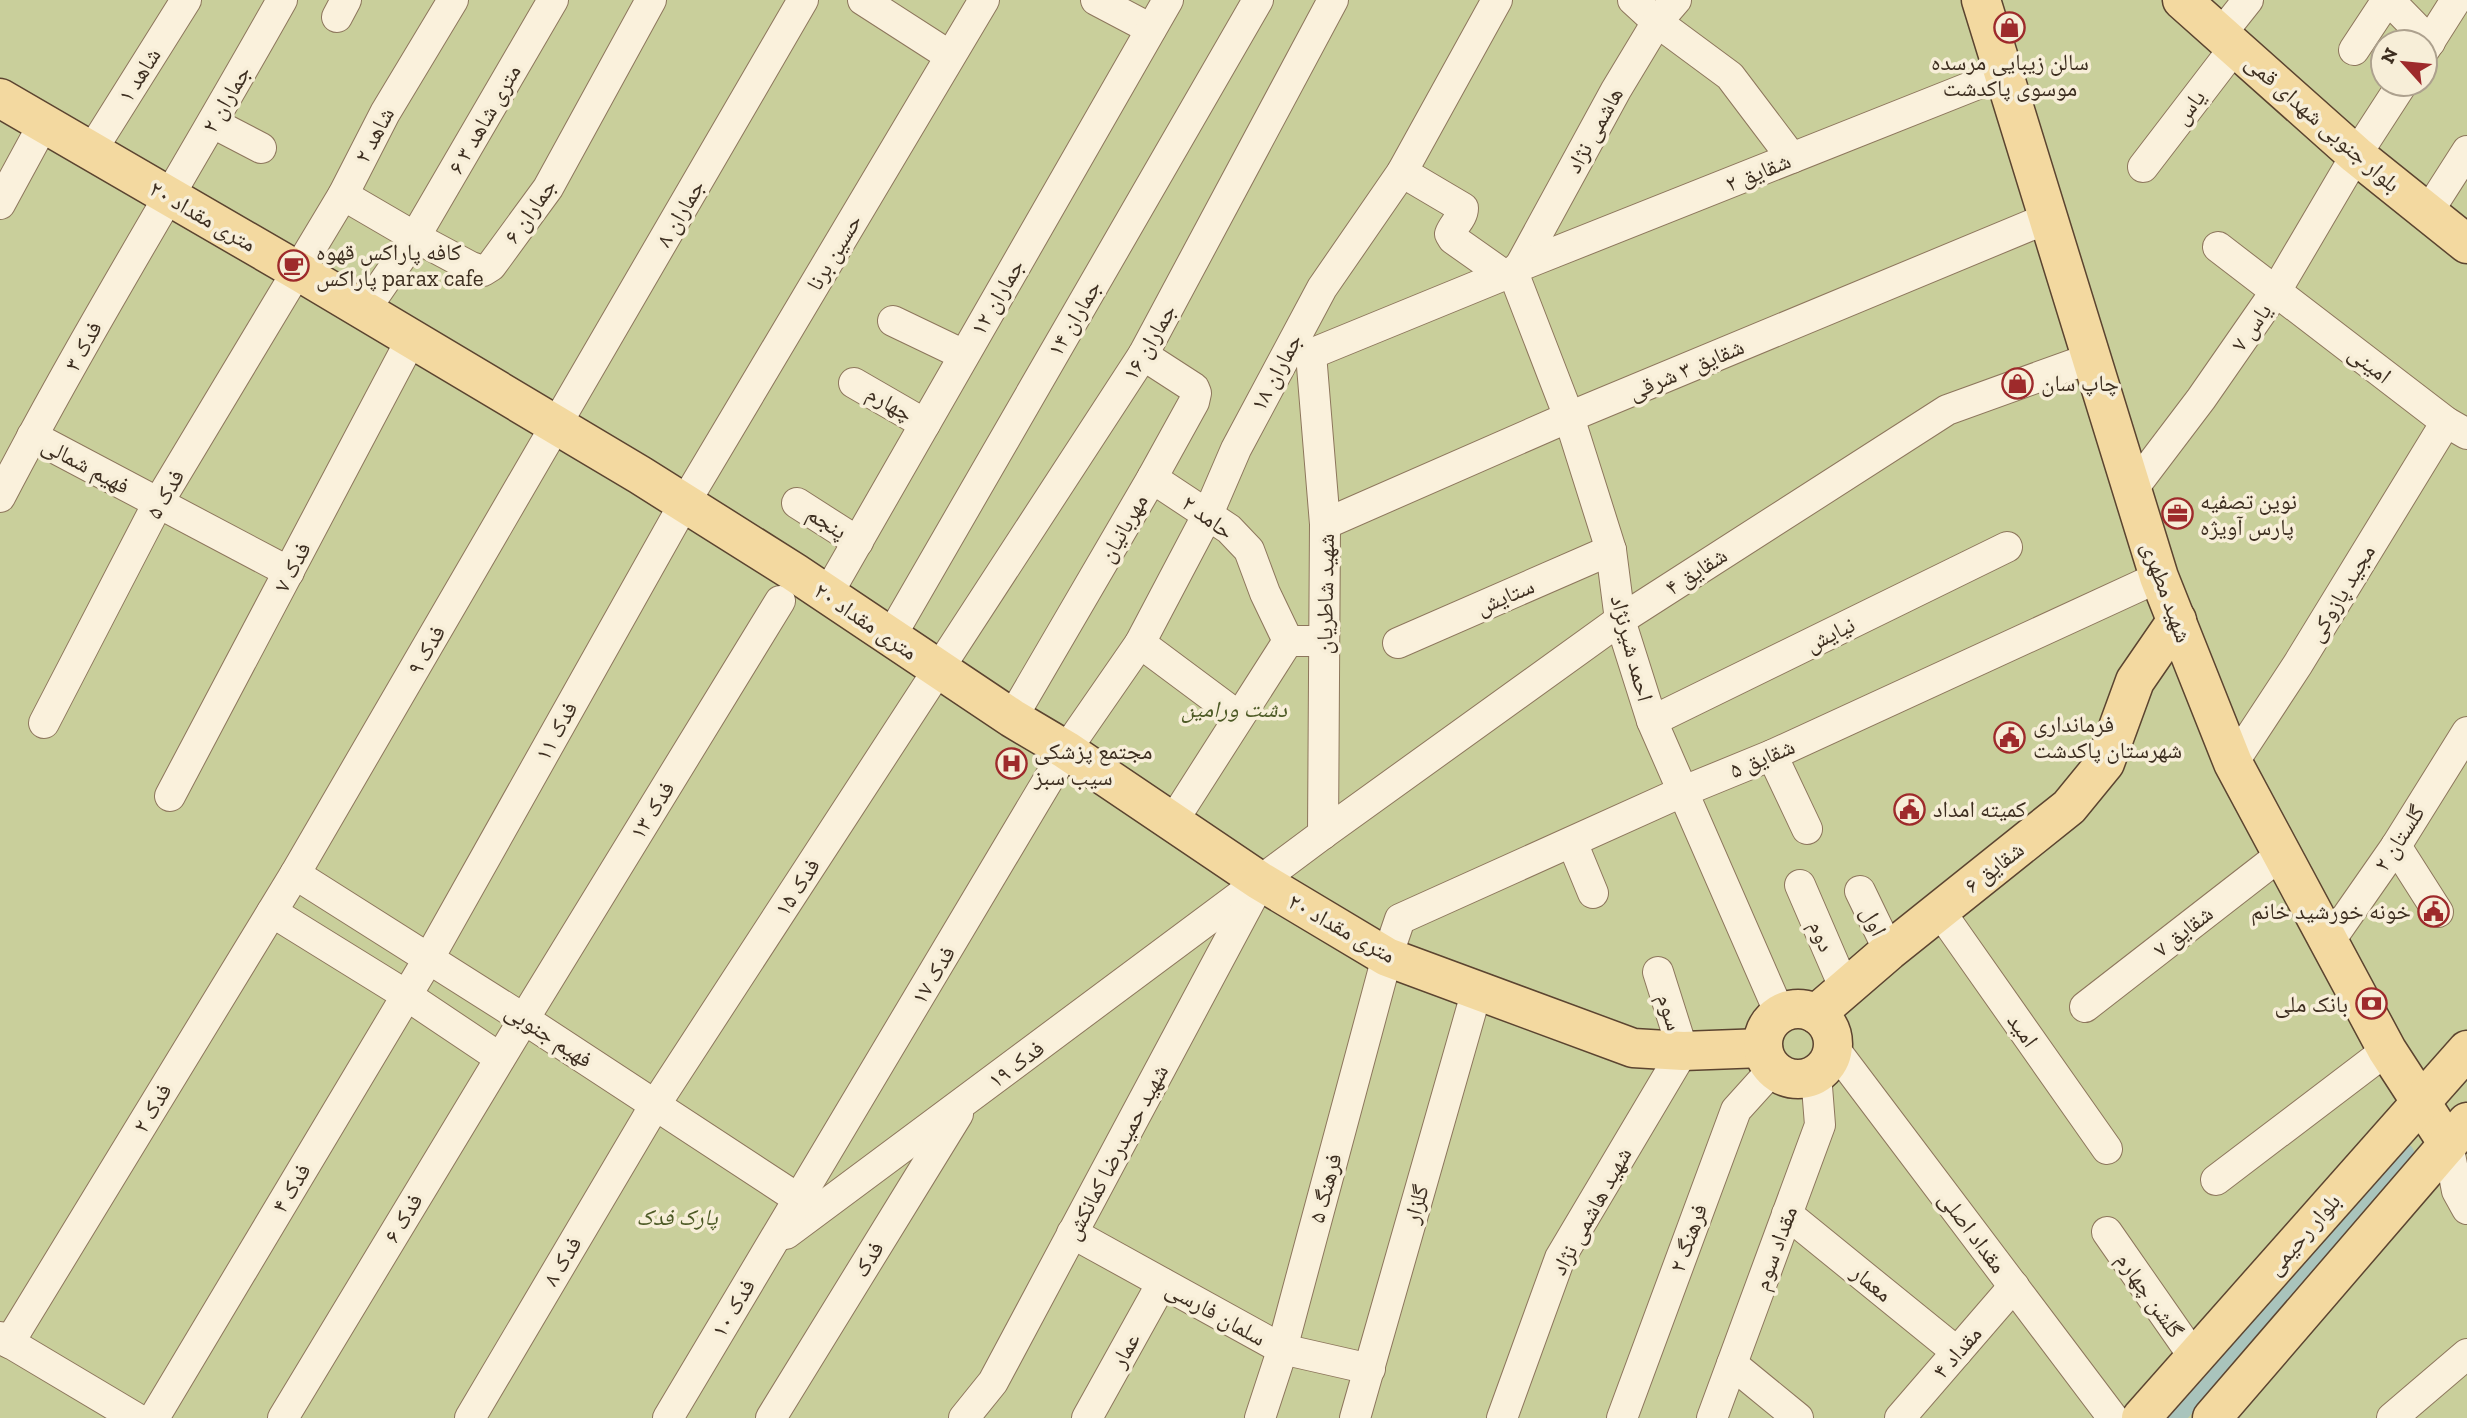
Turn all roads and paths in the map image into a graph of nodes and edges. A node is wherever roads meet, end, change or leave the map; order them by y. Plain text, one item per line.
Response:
1 (186, 0) edge
2 (282, 0) edge
3 (453, 0) edge
4 (553, 0) edge
5 (651, 0) edge
6 (803, 0) edge
7 (863, 0) edge
8 (984, 0) edge
9 (1096, 0) edge
10 (1168, 0) edge
11 (1258, 0) edge
12 (1333, 0) edge
13 (1497, 0) edge
14 (1633, 0) edge
15 (1981, 0) edge
16 (2182, 0) edge
17 (2248, 0) edge
18 (2388, 0) edge
19 (2456, 0) edge
20 (1667, 11) edge
21 (2412, 28) edge
22 (2438, 28) edge
23 (1151, 29) junction
24 (2228, 41) junction
25 (2354, 50) dead end
26 (950, 56) junction
27 (2003, 74) junction
28 (0, 98) edge
29 (2393, 98) edge
30 (44, 123) junction
31 (213, 123) junction
32 (261, 148) dead end
33 (92, 150) junction
34 (2467, 151) edge
35 (2356, 155) junction
36 (1792, 158) junction
37 (2143, 167) dead end
38 (1402, 172) junction
39 (343, 195) junction
40 (167, 196) junction
41 (0, 204) edge
42 (2428, 212) junction
43 (2048, 218) junction
44 (415, 237) junction
45 (2467, 244) edge
46 (2218, 247) dead end
47 (298, 271) junction
48 (1512, 271) junction
49 (2276, 291) junction
50 (364, 311) junction
51 (893, 321) dead end
52 (412, 338) junction
53 (1301, 349) junction
54 (964, 355) junction
55 (1143, 355) junction
56 (2091, 358) junction
57 (854, 383) dead end
58 (1569, 417) junction
59 (925, 424) junction
60 (556, 426) junction
61 (2456, 428) edge
62 (32, 436) junction
63 (1152, 478) junction
64 (2132, 490) junction
65 (0, 497) edge
66 (158, 503) junction
67 (684, 503) junction
68 (797, 503) dead end
69 (1208, 514) junction
70 (1325, 524) junction
71 (858, 541) junction
72 (2007, 547) dead end
73 (1611, 550) junction
74 (289, 572) junction
75 (2159, 577) junction
76 (827, 594) junction
77 (780, 601) dead end
78 (1620, 620) junction
79 (2177, 620) junction
80 (891, 636) junction
81 (1288, 641) junction
82 (1324, 641) junction
83 (1398, 642) dead end
84 (1140, 643) junction
85 (939, 669) junction
86 (1238, 716) junction
87 (1012, 718) junction
88 (1652, 721) junction
89 (44, 723) dead end
90 (2467, 732) edge
91 (1066, 750) junction
92 (1772, 755) junction
93 (2234, 763) junction
94 (1684, 791) junction
95 (170, 796) dead end
96 (1173, 821) junction
97 (1807, 829) dead end
98 (1323, 834) junction
99 (1572, 842) junction
100 (2396, 846) junction
101 (2282, 854) junction
102 (295, 874) junction
103 (1260, 881) junction
104 (1800, 885) dead end
105 (1860, 891) dead end
106 (1593, 893) dead end
107 (1939, 910) junction
108 (272, 912) junction
109 (2438, 912) dead end
110 (2329, 942) junction
111 (1889, 951) junction
112 (1387, 957) junction
113 (429, 958) junction
114 (1658, 972) dead end
115 (1844, 987) junction
116 (1477, 990) junction
117 (406, 995) junction
118 (2085, 1007) dead end
119 (524, 1019) junction
120 (1811, 1037) junction
121 (2467, 1050) edge
122 (1683, 1051) junction
123 (2387, 1051) junction
124 (500, 1058) junction
125 (1768, 1059) junction
126 (966, 1101) junction
127 (2420, 1102) junction
128 (655, 1105) junction
129 (2461, 1143) edge
130 (2107, 1149) dead end
131 (2216, 1180) dead end
132 (800, 1200) junction
133 (2467, 1209) edge
134 (1787, 1214) junction
135 (2107, 1232) dead end
136 (1072, 1233) junction
137 (771, 1246) junction
138 (1163, 1283) junction
139 (2014, 1286) junction
140 (5, 1340) edge
141 (1282, 1349) junction
142 (1957, 1352) junction
143 (2467, 1354) edge
144 (2194, 1357) junction
145 (1732, 1364) junction
146 (1370, 1369) junction
147 (135, 1417) edge
148 (283, 1418) edge
149 (470, 1418) edge
150 (668, 1418) edge
151 (771, 1418) edge
152 (964, 1418) edge
153 (1087, 1418) edge
154 (1260, 1418) edge
155 (1354, 1418) edge
156 (1502, 1418) edge
157 (1622, 1418) edge
158 (1712, 1418) edge
159 (1798, 1418) edge
160 (1900, 1418) edge
161 (2113, 1418) edge
162 (2141, 1418) edge
163 (2212, 1418) edge
164 (2392, 1418) edge

1 - 33 street, شاهد ۱
2 - 31 street, جماران ۲
3 - 39 street, شاهد ۲
4 - 44 street, ۶ متری شاهد ۳
5 - 44 street, جماران ۶
6 - 60 street, جماران ۸
7 - 26 street
8 - 26 street, حسین برنا
9 - 23 street
10 - 23 street, جماران ۱۲
11 - 80 street, جماران ۱۴
12 - 55 street, جماران ۱۶
13 - 38 street, جماران ۱۸
14 - 20 street
15 - 27 main road, شهید مطهری
16 - 24 main road, بلوار جنوبی شهدای قمی
17 - 24 street, یاس
18 - 21 street
18 - 25 street
19 - 22 street
20 - 36 street
20 - 48 street, هاشمی نژاد
23 - 54 street, جماران ۱۲
24 - 35 main road, بلوار جنوبی شهدای قمی
24 - 37 street, یاس
26 - 67 street, حسین برنا
27 - 36 street, شقایق ۲
27 - 43 main road, شهید مطهری
28 - 30 main road, ۲۰ متری مقداد
29 - 35 street, یاس ۷
30 - 33 main road, ۲۰ متری مقداد
30 - 41 street
31 - 32 street
31 - 40 street, جماران ۲
33 - 40 main road, ۲۰ متری مقداد
34 - 42 street
35 - 42 main road, بلوار جنوبی شهدای قمی
35 - 49 street, یاس ۷
36 - 48 street, شقایق ۲
38 - 48 street
38 - 53 street, جماران ۱۸
39 - 44 street
39 - 47 street, شاهد ۲
40 - 47 main road, ۲۰ متری مقداد
40 - 62 street, فدک ۳
42 - 45 main road, بلوار جنوبی شهدای قمی
43 - 56 main road, شهید مطهری
43 - 58 street, شقایق ۳ شرقی
44 - 50 street
46 - 49 street, امینی
47 - 50 main road, ۲۰ متری مقداد
47 - 66 street, فدک ۵
48 - 53 street, شقایق ۲
48 - 58 street, احمد شیرنژاد
49 - 61 street, امینی
49 - 64 street, یاس ۷
50 - 52 main road, ۲۰ متری مقداد
51 - 54 street
52 - 60 main road, ۲۰ متری مقداد
52 - 74 street, فدک ۷
53 - 69 street, جماران ۱۸
53 - 70 street, شهید شاطریان
54 - 59 street, جماران ۱۲
55 - 63 street, مهربانیان
55 - 85 street, جماران ۱۶
56 - 64 main road, شهید مطهری
56 - 78 street, شقایق ۴
57 - 59 street, چهارم
58 - 70 street, شقایق ۳ شرقی
58 - 73 street, احمد شیرنژاد
59 - 71 street, جماران ۱۲
60 - 67 main road, ۲۰ متری مقداد
60 - 102 street, فدک ۹
61 - 93 street, مجید پازوکی
62 - 65 street, فدک ۳
62 - 66 street, فهیم شمالی
63 - 69 street, حامد ۲
63 - 87 street, مهربانیان
64 - 75 main road, شهید مطهری
66 - 74 street, فهیم شمالی
66 - 89 street, فدک ۵
67 - 76 main road, ۲۰ متری مقداد
67 - 113 street, فدک ۱۱
68 - 71 street, پنجم
69 - 81 street, حامد ۲
69 - 84 street, جماران ۱۸
70 - 82 street, شهید شاطریان
71 - 76 street, جماران ۱۲
72 - 88 street, نیایش
73 - 78 street, احمد شیرنژاد
73 - 83 street, ستایش
74 - 95 street, فدک ۷
75 - 79 main road, شهید مطهری
75 - 92 street, شقایق ۵
76 - 80 main road, ۲۰ متری مقداد
77 - 119 street, فدک ۱۳
78 - 88 street, احمد شیرنژاد
78 - 98 street, شقایق ۴
79 - 93 main road, شهید مطهری
79 - 107 main road, شقایق ۶
80 - 85 main road, ۲۰ متری مقداد
81 - 82 street
81 - 86 street
82 - 98 street, شهید شاطریان
84 - 86 street
84 - 91 street, جماران ۱۸
85 - 87 main road, ۲۰ متری مقداد
85 - 128 street, فدک ۱۵
86 - 96 street
87 - 91 main road, ۲۰ متری مقداد
88 - 94 street, احمد شیرنژاد
90 - 100 street, گلستان ۲
91 - 96 main road, ۲۰ متری مقداد
91 - 132 street, فدک ۱۷
92 - 94 street, شقایق ۵
92 - 97 street
93 - 101 main road, شهید مطهری
94 - 99 street, شقایق ۵
94 - 120 street, احمد شیرنژاد
96 - 103 main road, ۲۰ متری مقداد
98 - 103 street, شقایق ۴
99 - 106 street
99 - 112 street, شقایق ۵
100 - 109 street
100 - 110 street, گلستان ۲
101 - 110 main road, شهید مطهری
101 - 118 street, شقایق ۷
102 - 108 street, فدک ۲
102 - 113 street, فهیم جنوبی
103 - 112 main road, ۲۰ متری مقداد
103 - 126 street, فدک ۱۹
103 - 136 street, شهید حمیدرضا کمانکش
104 - 115 street, دوم
105 - 111 street, اول
107 - 111 main road, شقایق ۶
107 - 130 street, امید
108 - 117 street, فهیم جنوبی
108 - 140 street, فدک ۲
110 - 123 main road, شهید مطهری
111 - 115 main road, شقایق ۶
112 - 116 main road, ۲۰ متری مقداد
112 - 141 street, فرهنگ ۵
113 - 117 street, فدک ۴
113 - 119 street, فهیم جنوبی
114 - 122 street, سوم
115 - 120 main road, شقایق ۶
116 - 122 main road, ۲۰ متری مقداد
116 - 146 street, گلزار
117 - 124 street, فهیم جنوبی
117 - 147 street, فدک ۴
119 - 124 street, فدک ۶
119 - 128 street, فهیم جنوبی
120 - 125 main road, شقایق ۶
120 - 125 main road, ۲۰ متری مقداد
120 - 134 street, مقداد سوم
120 - 139 street, مقداد اصلی
121 - 127 main road, بلوار رحیمی
122 - 125 main road, ۲۰ متری مقداد
122 - 156 street, شهید هاشمی نژاد
123 - 127 main road, شهید مطهری
123 - 131 street
124 - 148 street, فدک ۶
125 - 157 street, فرهنگ ۲
126 - 137 street, فدک ۱۹
126 - 151 street, فدک
127 - 129 main road, شهید مطهری
127 - 144 main road, بلوار رحیمی
128 - 132 street, فهیم جنوبی
128 - 149 street, فدک ۸
129 - 133 street
129 - 163 main road
132 - 137 street, فدک ۱۰
134 - 142 street, معمار
134 - 145 street, مقداد سوم
135 - 144 street, گلشن چهارم
136 - 138 street, سلمان فارسی
136 - 152 street, شهید حمیدرضا کمانکش
137 - 150 street, فدک ۱۰
138 - 141 street, سلمان فارسی
138 - 153 street, عمار
139 - 142 street, مقداد ۴
139 - 161 street, مقداد اصلی
140 - 147 street
141 - 146 street, سلمان فارسی
141 - 154 street, فرهنگ ۵
142 - 160 street, مقداد ۴
143 - 164 street
144 - 162 main road, بلوار رحیمی
145 - 158 street, مقداد سوم
145 - 159 street
146 - 155 street, گلزار

